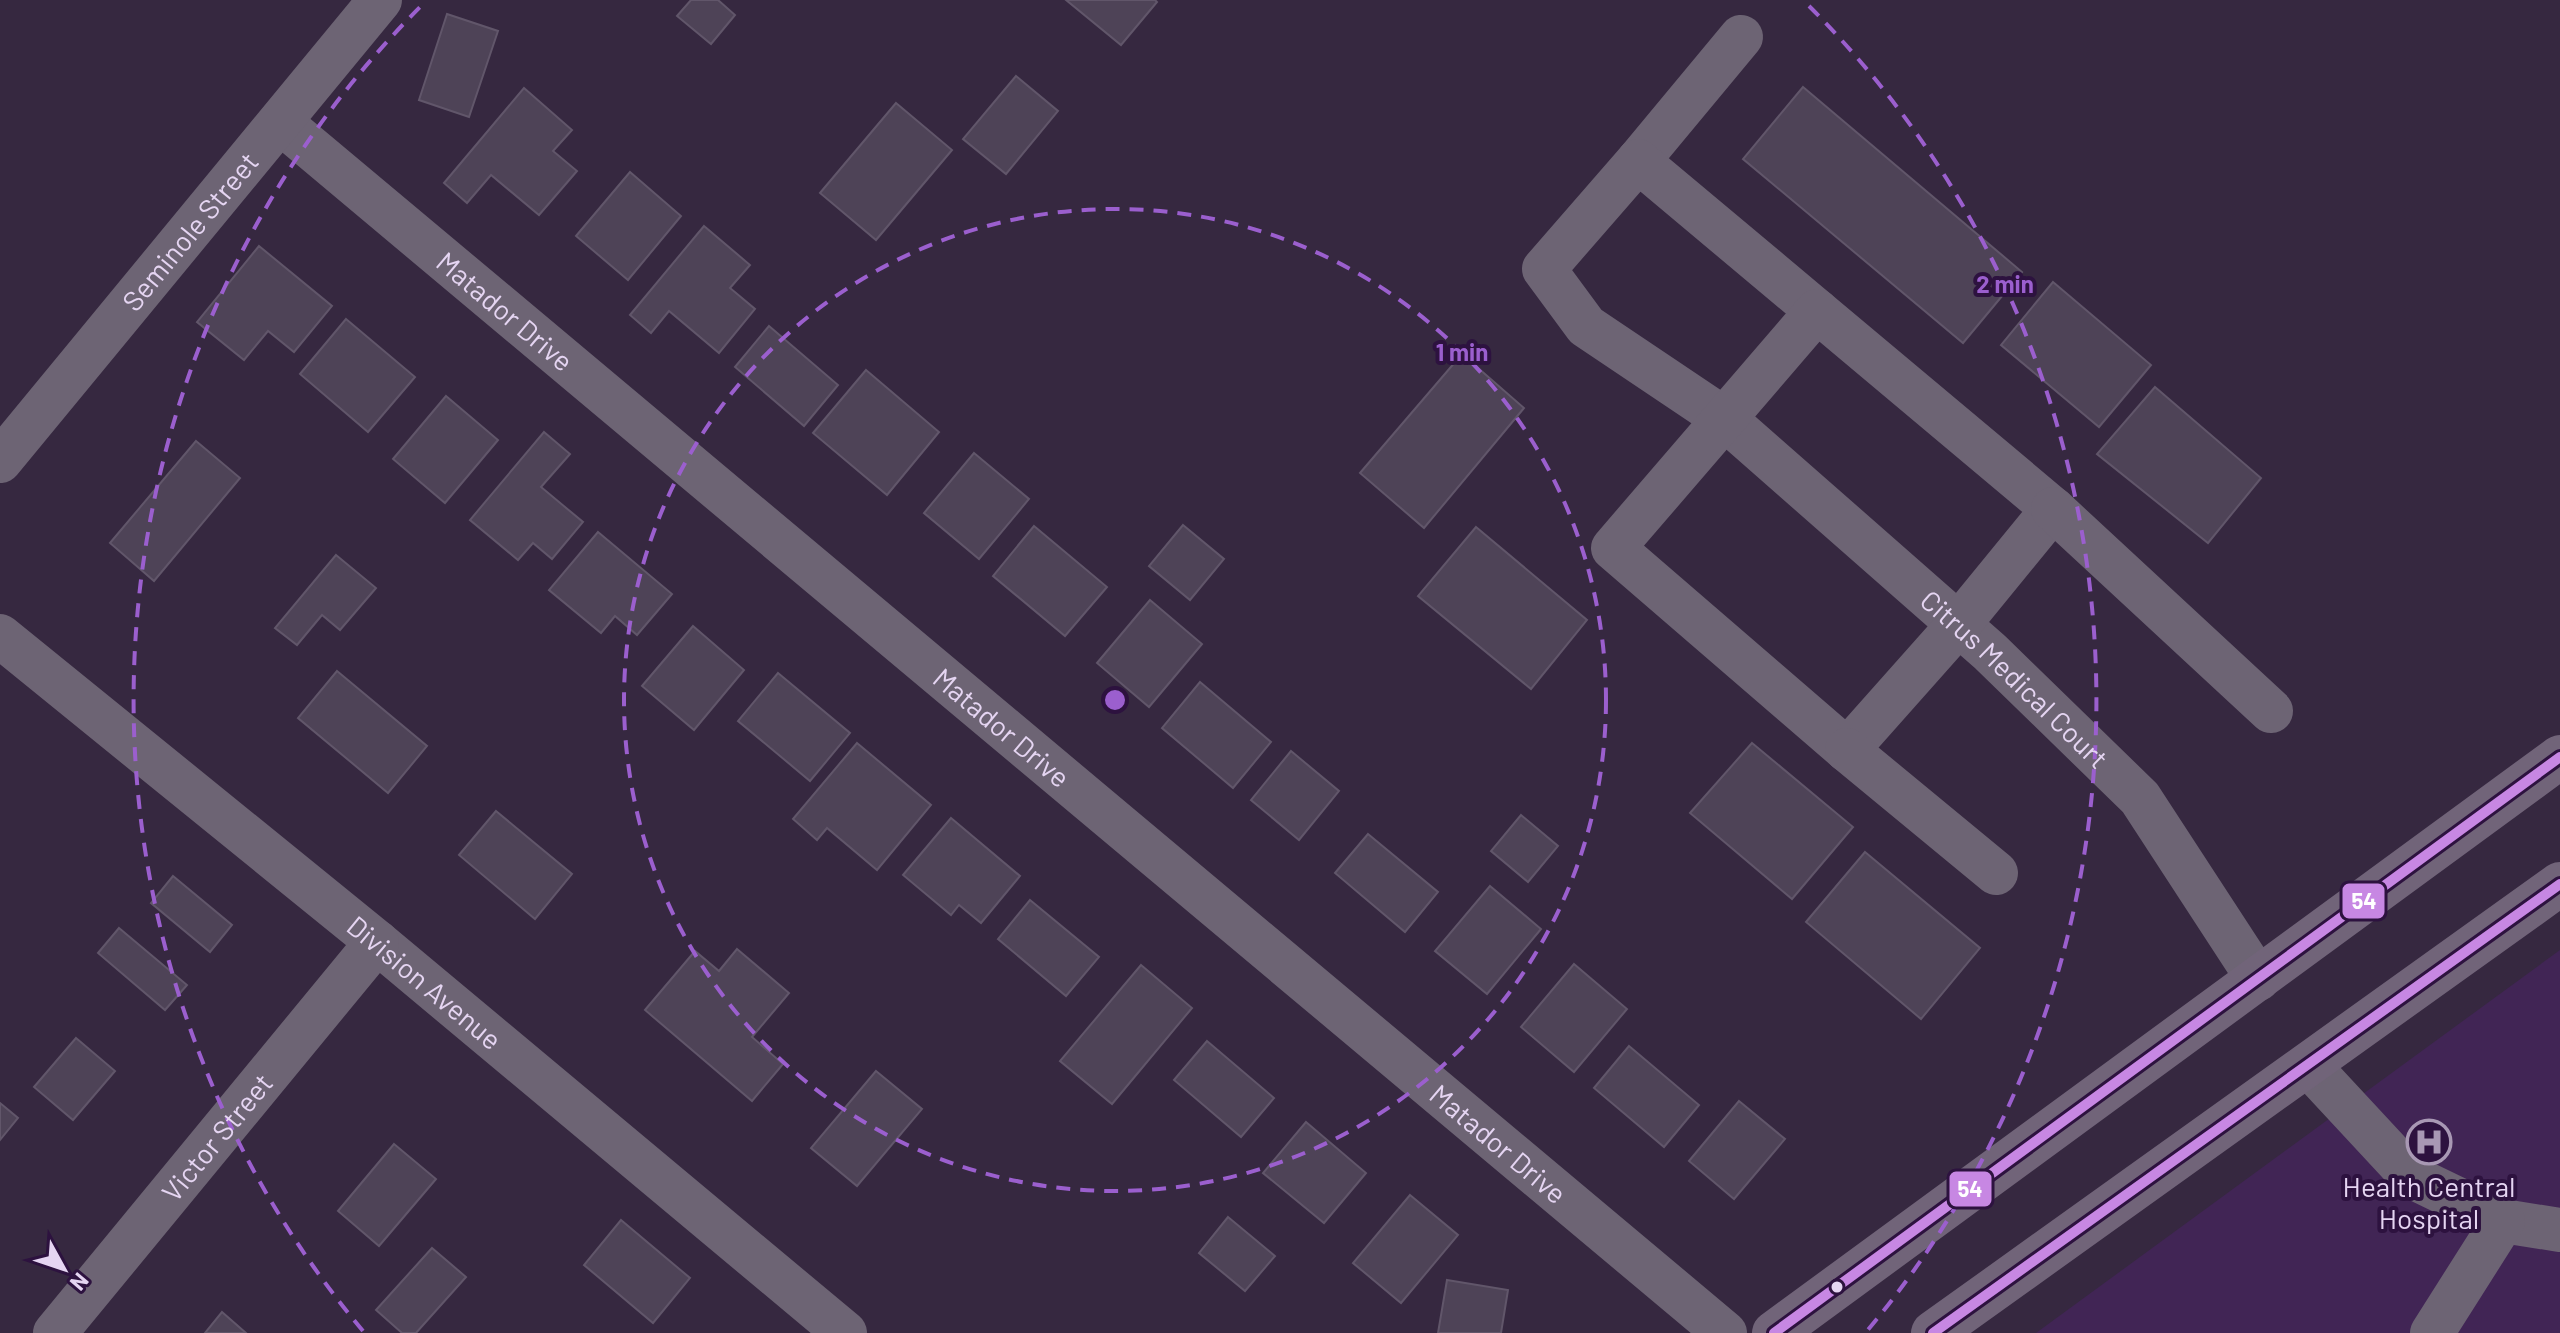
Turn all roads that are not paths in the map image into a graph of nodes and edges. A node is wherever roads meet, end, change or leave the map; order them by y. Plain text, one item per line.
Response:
1 (380, 0) edge
2 (1741, 37) dead end
3 (280, 122) junction
4 (1638, 161) junction
5 (1817, 311) junction
6 (1726, 420) junction
7 (0, 461) edge
8 (2053, 509) junction
9 (1959, 624) junction
10 (0, 636) edge
11 (2271, 711) dead end
12 (1847, 750) junction
13 (2560, 757) edge
14 (1996, 873) dead end
15 (2560, 884) edge
16 (377, 942) junction
17 (2258, 979) junction
18 (2308, 1065) junction
19 (2503, 1221) junction
20 (2560, 1230) edge
21 (55, 1333) edge
22 (845, 1333) edge
23 (1725, 1333) edge
24 (1774, 1333) edge
25 (1933, 1333) edge
26 (2432, 1333) edge

1 - 3 street, Seminole Street
2 - 4 street
3 - 7 street, Seminole Street
3 - 23 street, Matador Drive
4 - 5 street
4 - 6 street, Citrus Medical Court
5 - 6 street
5 - 8 street
6 - 9 street, Citrus Medical Court
6 - 12 street
8 - 9 street
8 - 11 street
9 - 12 street
9 - 17 street, Citrus Medical Court
10 - 16 street, Division Avenue
12 - 14 street
13 - 17 main road
15 - 18 main road
16 - 21 street, Victor Street
16 - 22 street, Division Avenue
17 - 24 main road
18 - 19 street
18 - 25 main road
19 - 20 street
19 - 26 street

